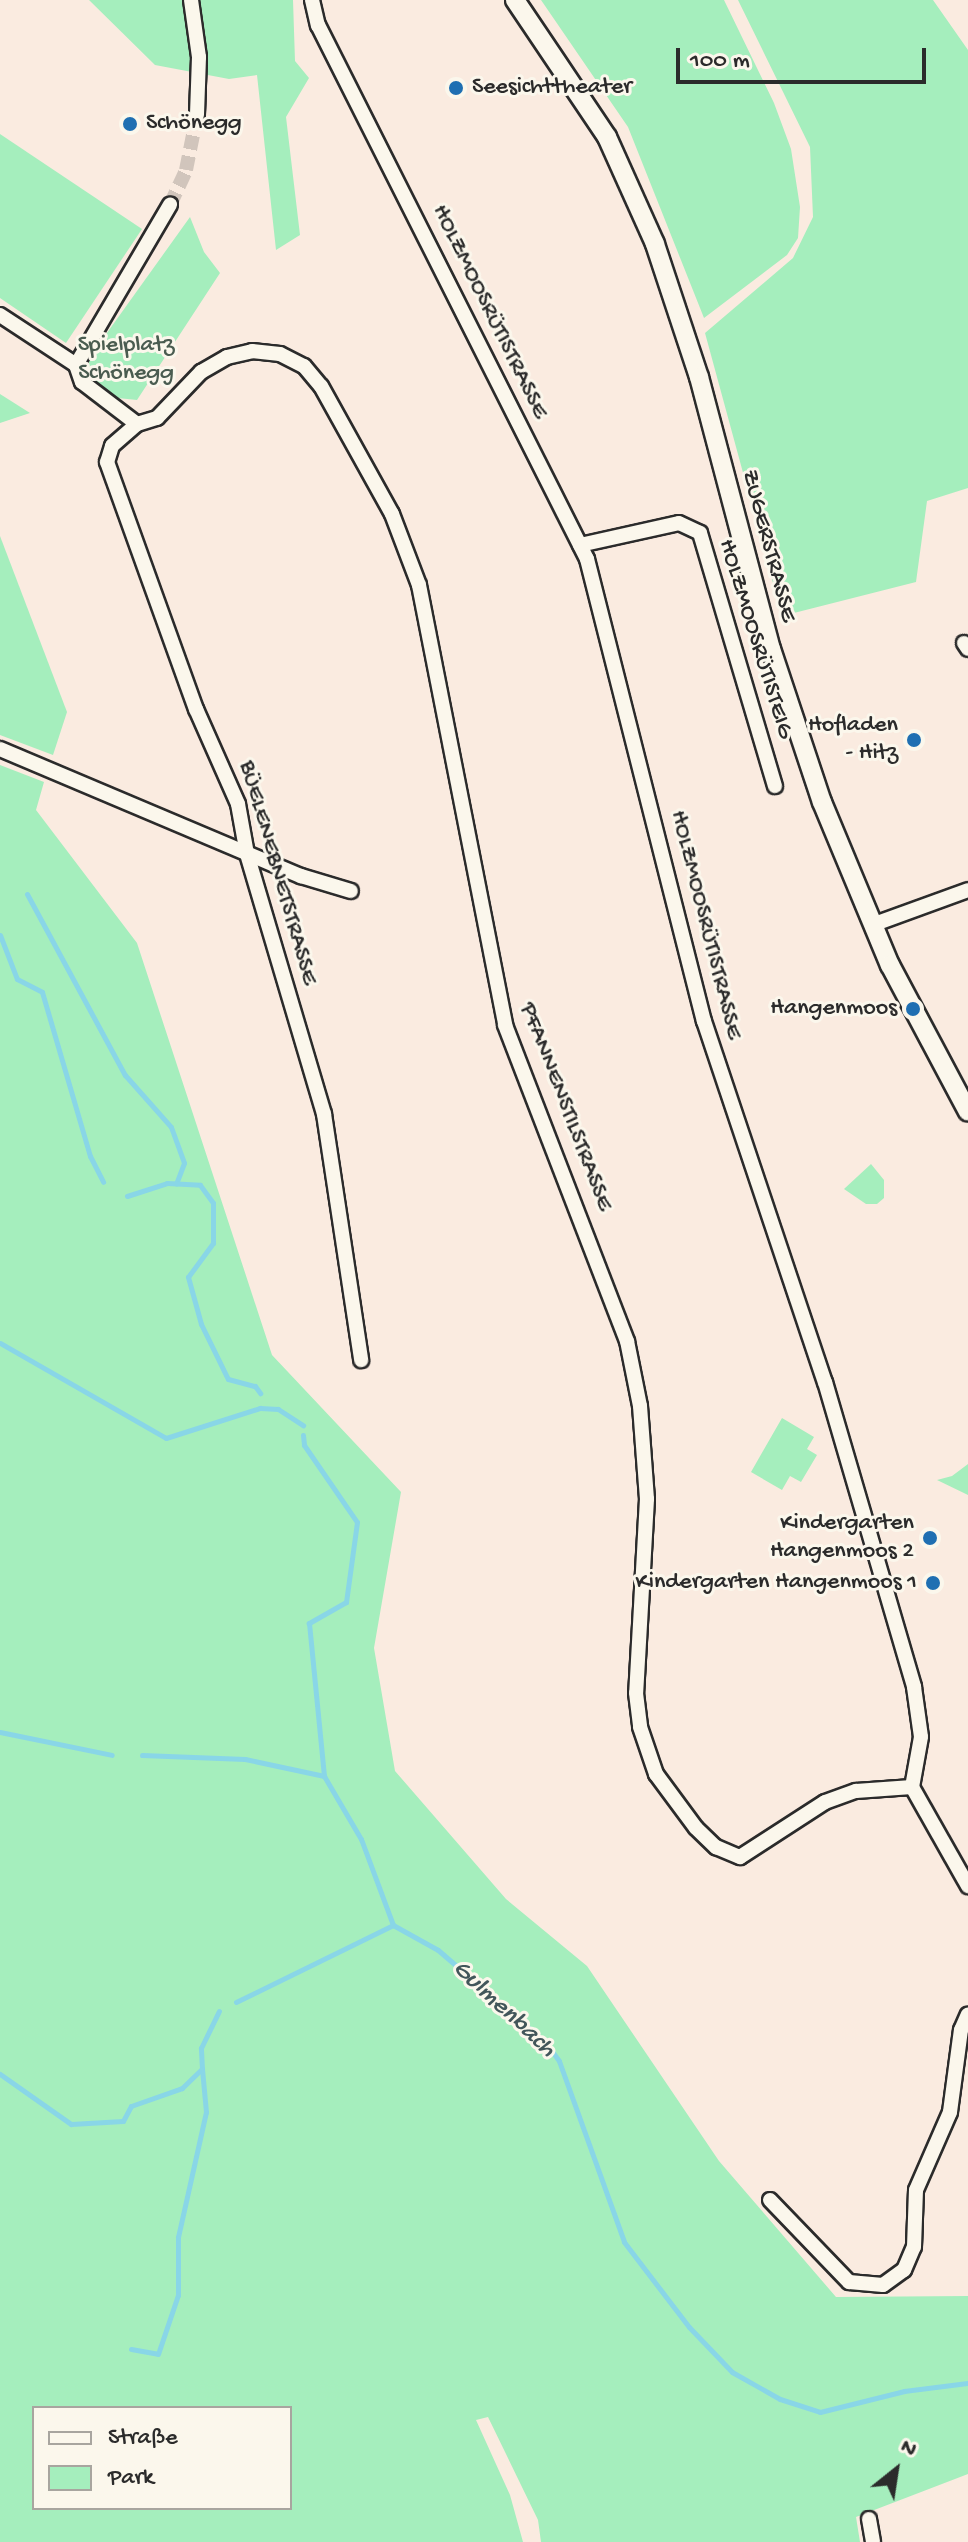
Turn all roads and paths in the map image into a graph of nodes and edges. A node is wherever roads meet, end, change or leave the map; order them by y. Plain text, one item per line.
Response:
1 (191, 0) edge
2 (312, 0) edge
3 (515, 0) edge
4 (197, 115) tunnel mouth
5 (170, 205) tunnel mouth
6 (0, 315) edge
7 (76, 365) junction
8 (137, 424) junction
9 (580, 545) junction
10 (0, 749) edge
11 (775, 786) dead end
12 (247, 854) junction
13 (968, 890) edge
14 (351, 891) dead end
15 (872, 925) junction
16 (968, 1112) edge
17 (361, 1360) dead end
18 (912, 1787) junction
19 (968, 1886) edge
20 (968, 2014) edge
21 (770, 2200) dead end
22 (869, 2519) dead end
23 (873, 2542) edge

1 - 4 street
2 - 9 street, HOLZMOOSRÜTISTRASSE
3 - 15 main road, ZUGERSTRASSE
5 - 7 street
6 - 7 street
7 - 8 street
8 - 12 street, BÜELENEBNETSTRASSE
8 - 18 street, PFANNENSTILSTRASSE
9 - 11 street, HOLZMOOSRÜTISTEIG
9 - 18 street, HOLZMOOSRÜTISTRASSE
10 - 12 street
12 - 14 street
12 - 17 street, BÜELENEBNETSTRASSE
13 - 15 street
15 - 16 main road, ZUGERSTRASSE
18 - 19 street
20 - 21 street
22 - 23 street

